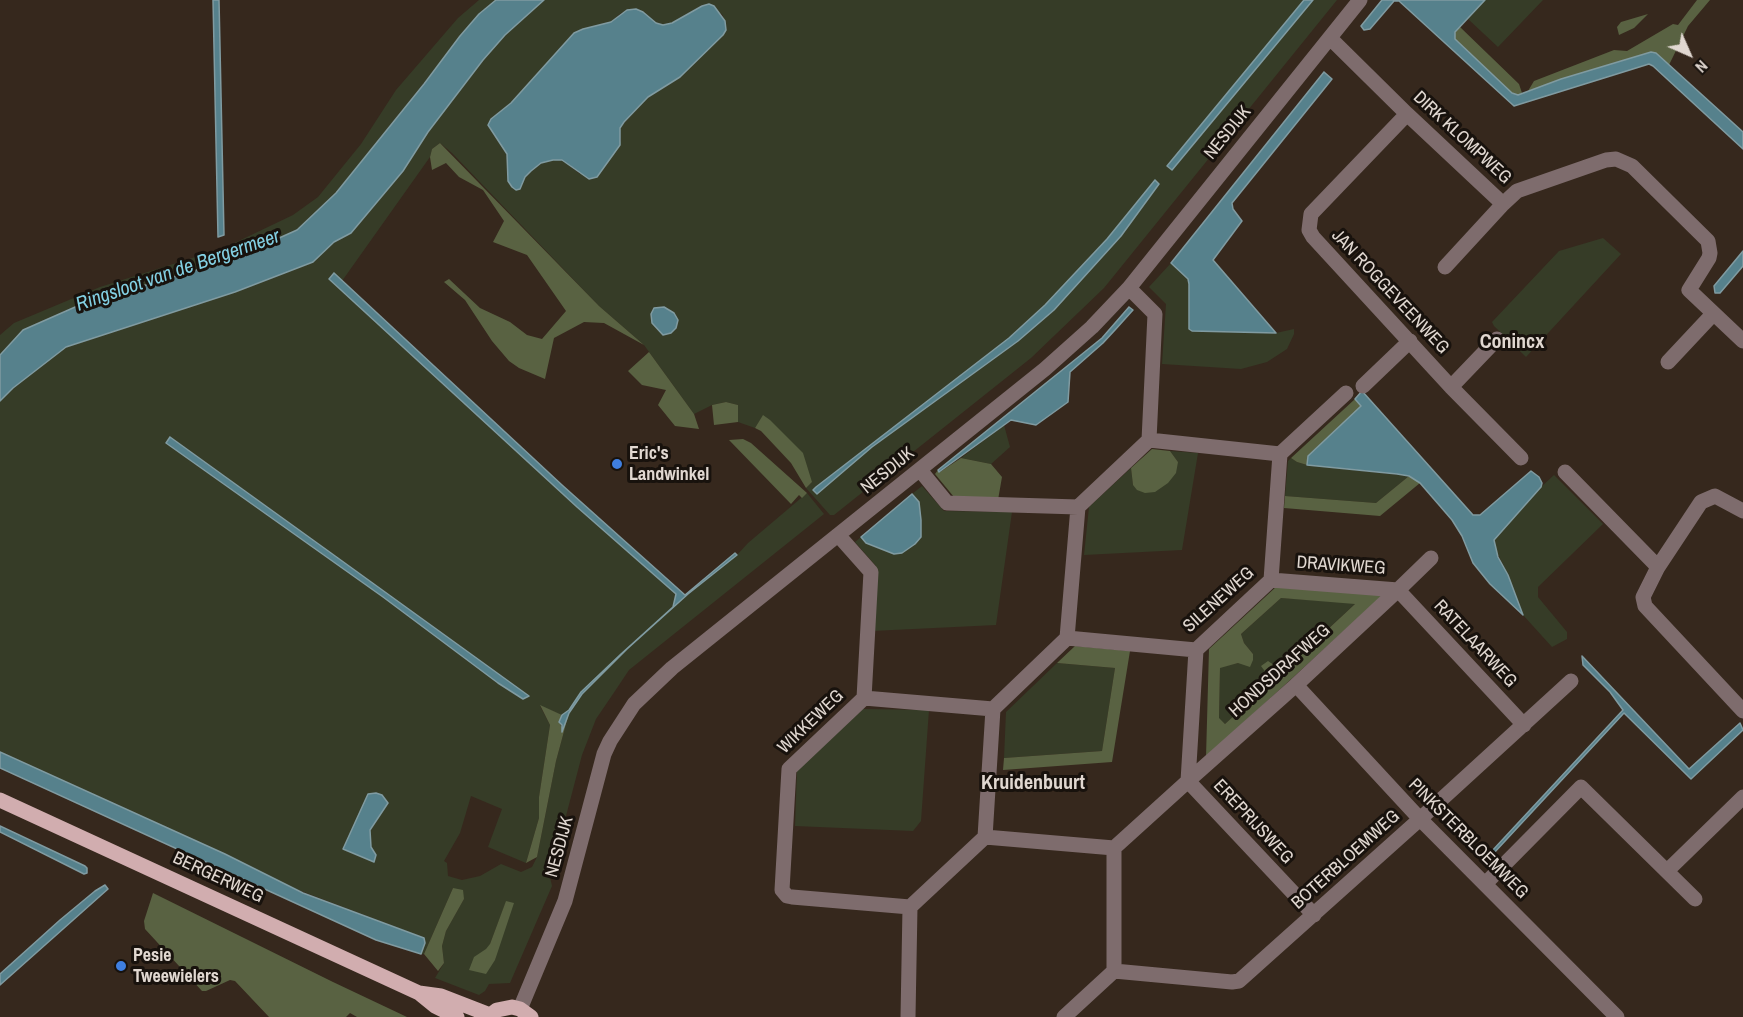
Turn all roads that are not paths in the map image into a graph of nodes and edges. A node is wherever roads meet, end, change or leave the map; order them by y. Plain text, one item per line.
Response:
1 (1360, 0) edge
2 (1330, 38) junction
3 (1407, 114) junction
4 (1503, 204) junction
5 (1444, 267) dead end
6 (1129, 288) junction
7 (1713, 314) junction
8 (1497, 339) dead end
9 (1410, 341) junction
10 (1743, 341) edge
11 (1668, 362) dead end
12 (1363, 386) dead end
13 (1452, 387) junction
14 (1346, 393) dead end
15 (1149, 440) junction
16 (1280, 454) junction
17 (1521, 458) dead end
18 (920, 470) junction
19 (1565, 472) dead end
20 (1078, 507) junction
21 (1743, 511) edge
22 (839, 536) junction
23 (1431, 558) dead end
24 (1658, 567) junction
25 (1271, 580) junction
26 (1398, 590) junction
27 (1068, 638) junction
28 (1196, 650) junction
29 (1571, 681) dead end
30 (1296, 685) junction
31 (864, 698) junction
32 (993, 709) junction
33 (1743, 711) edge
34 (1524, 725) junction
35 (1188, 781) junction
36 (1743, 797) edge
37 (0, 800) edge
38 (1420, 819) junction
39 (985, 837) junction
40 (1114, 848) junction
41 (1667, 871) junction
42 (1485, 884) junction
43 (1695, 899) dead end
44 (910, 907) junction
45 (1314, 915) junction
46 (1114, 971) junction
47 (419, 993) junction
48 (525, 1013) edge
49 (489, 1016) edge
50 (457, 1017) edge
51 (908, 1017) edge
52 (1064, 1017) edge
53 (1617, 1017) edge

1 - 2 street, NESDIJK
2 - 3 street, DIRK KLOMPWEG
2 - 6 street, NESDIJK
3 - 4 street, DIRK KLOMPWEG
3 - 9 street, JAN ROGGEVEENWEG
4 - 5 street
4 - 7 street, DIRK KLOMPWEG
6 - 15 street
6 - 18 street, NESDIJK
7 - 10 street, DIRK KLOMPWEG
7 - 11 street
8 - 13 street
9 - 12 street
9 - 13 street, JAN ROGGEVEENWEG
13 - 17 street, JAN ROGGEVEENWEG
14 - 16 street
15 - 16 street
15 - 20 street
16 - 25 street, SILENEWEG
18 - 20 street
18 - 22 street, NESDIJK
19 - 24 street
20 - 27 street
21 - 24 street
22 - 31 street, WIKKEWEG
22 - 48 street, NESDIJK
23 - 26 street, DRAVIKWEG
24 - 33 street
25 - 26 street, DRAVIKWEG
25 - 28 street, SILENEWEG
26 - 30 street, HONDSDRAFWEG
26 - 34 street, RATELAARWEG
27 - 28 street, SILENEWEG
27 - 32 street
28 - 35 street
29 - 34 street, BOTERBLOEMWEG
30 - 35 street, HONDSDRAFWEG
30 - 38 street, PINKSTERBLOEMWEG
31 - 32 street
31 - 44 street, WIKKEWEG
32 - 39 street
34 - 38 street, BOTERBLOEMWEG
35 - 40 street, HONDSDRAFWEG
35 - 45 street, EREPRIJSWEG
36 - 41 street
37 - 47 main road, BERGERWEG
38 - 42 street, PINKSTERBLOEMWEG
38 - 45 street, BOTERBLOEMWEG
39 - 40 street
39 - 44 street
40 - 46 street
41 - 42 street
41 - 43 street
42 - 53 street, PINKSTERBLOEMWEG
44 - 51 street
45 - 46 street, BOTERBLOEMWEG
46 - 52 street
47 - 49 main road, BERGERWEG
47 - 50 main road, BERGERWEG
48 - 49 main road

